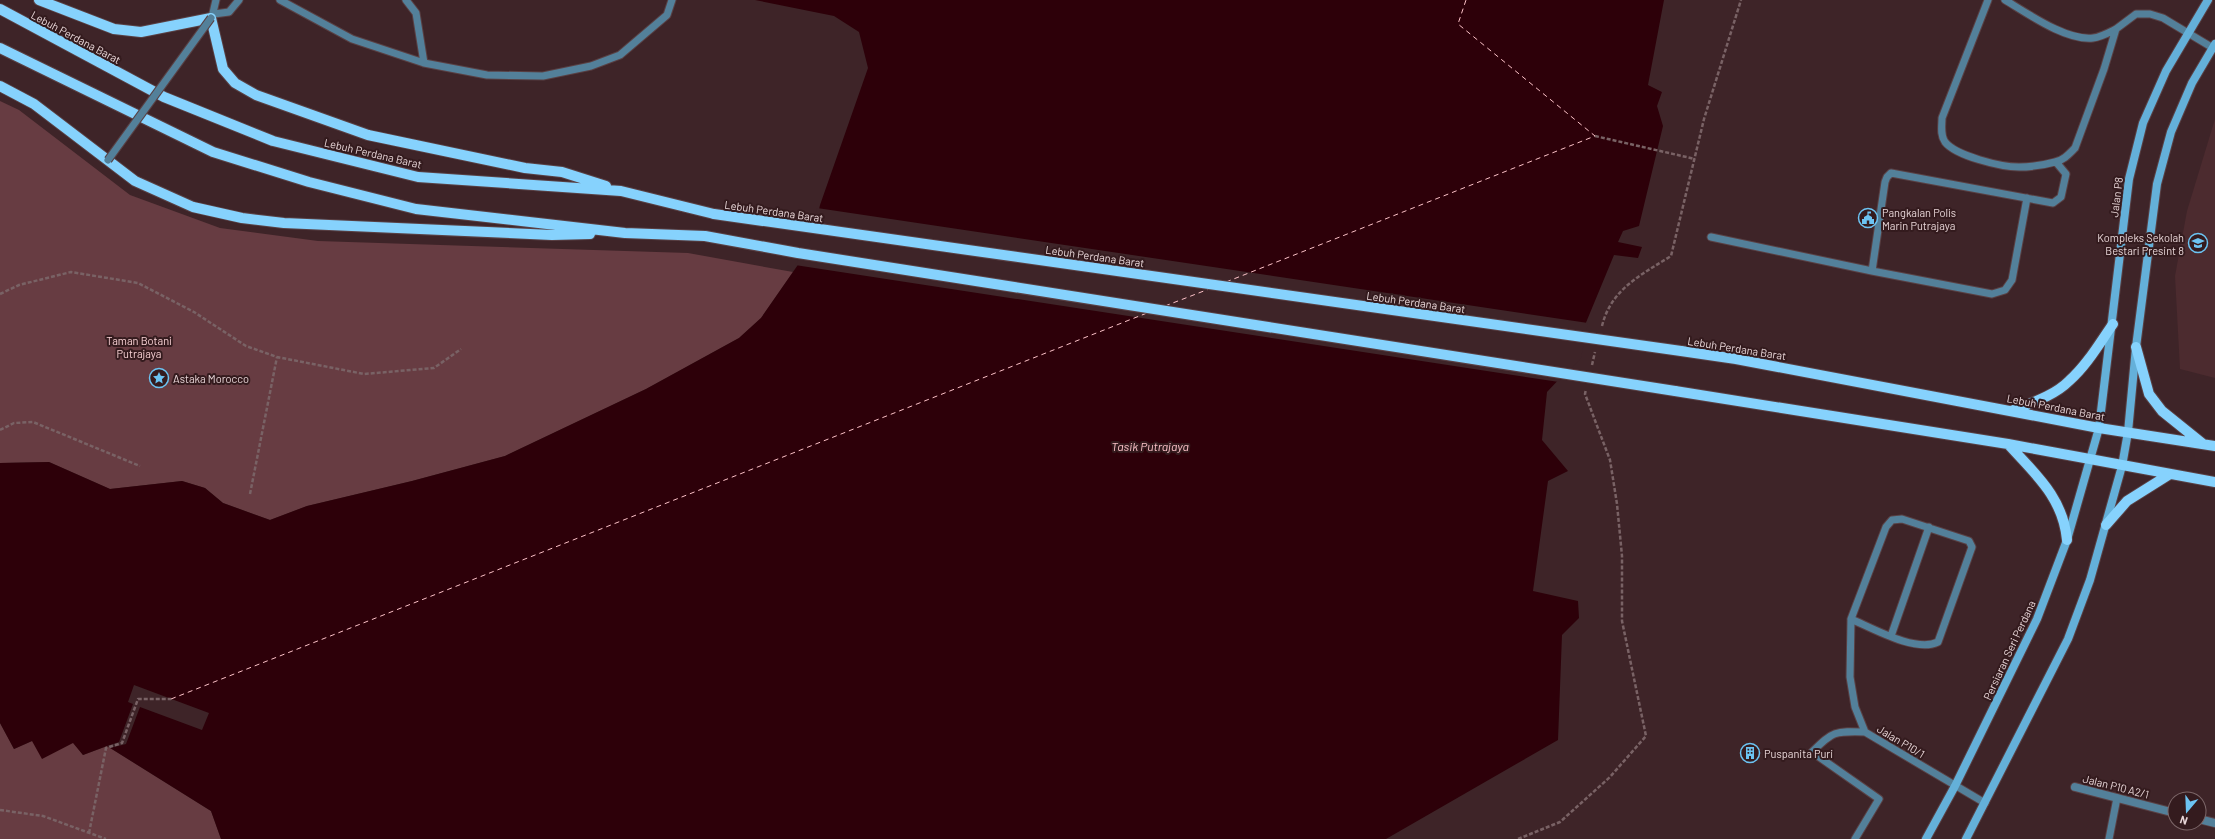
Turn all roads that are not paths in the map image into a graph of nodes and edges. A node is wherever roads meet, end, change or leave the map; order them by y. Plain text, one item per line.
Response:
1 (39, 0) edge
2 (216, 0) edge
3 (238, 0) edge
4 (280, 0) edge
5 (406, 0) edge
6 (672, 0) edge
7 (1988, 0) edge
8 (2005, 0) edge
9 (2208, 0) edge
10 (0, 9) edge
11 (212, 16) junction
12 (2116, 29) junction
13 (2188, 33) junction
14 (2214, 46) edge
15 (0, 48) edge
16 (424, 63) junction
17 (0, 86) edge
18 (108, 160) junction
19 (2056, 162) junction
20 (621, 191) junction
21 (2026, 198) junction
22 (625, 233) junction
23 (1711, 237) dead end
24 (1872, 271) junction
25 (2112, 324) junction
26 (2136, 347) junction
27 (2011, 411) junction
28 (2099, 428) junction
29 (2128, 432) junction
30 (2008, 444) junction
31 (2203, 444) junction
32 (2215, 446) edge
33 (2090, 460) junction
34 (2122, 466) junction
35 (2170, 474) junction
36 (2215, 482) edge
37 (2106, 525) junction
38 (1929, 527) junction
39 (2067, 540) junction
40 (1851, 619) junction
41 (1891, 636) junction
42 (1865, 732) junction
43 (1955, 786) junction
44 (2075, 787) dead end
45 (2117, 798) junction
46 (1985, 803) junction
47 (2167, 811) edge
48 (1855, 839) edge
49 (1926, 839) edge
50 (1966, 839) edge
51 (2109, 839) edge

1 - 11 main road
2 - 11 lane
3 - 11 lane
4 - 16 lane
5 - 16 lane
6 - 16 lane
7 - 19 lane
8 - 12 lane
9 - 13 street, Jalan P8
10 - 20 main road, Lebuh Perdana Barat
11 - 18 lane, bridge
11 - 20 main road
12 - 13 lane
12 - 19 lane
13 - 14 lane
13 - 25 street, Jalan P8
14 - 26 street
15 - 22 main road
17 - 18 main road
18 - 22 main road
19 - 21 lane
20 - 27 main road, Lebuh Perdana Barat, bridge
21 - 24 lane
21 - 24 lane
22 - 30 main road, bridge
23 - 24 lane
25 - 27 main road
25 - 28 street, Jalan P8
26 - 29 street
26 - 31 main road
27 - 28 main road, Lebuh Perdana Barat
28 - 29 main road, Lebuh Perdana Barat
28 - 33 street, Jalan P8
29 - 31 main road, Lebuh Perdana Barat
29 - 34 street
30 - 33 main road
30 - 39 main road
31 - 32 main road, Lebuh Perdana Barat
33 - 34 main road
33 - 39 street, Persiaran Seri Perdana
34 - 35 main road
34 - 37 street
35 - 36 main road
35 - 37 main road
37 - 46 street
38 - 40 lane
38 - 41 lane
38 - 41 lane
39 - 43 street, Persiaran Seri Perdana
40 - 41 lane
40 - 42 lane, Jalan P10/1
42 - 43 lane, Jalan P10/1
42 - 48 lane
43 - 46 lane, Jalan P10/1
43 - 49 street, Persiaran Seri Perdana
44 - 45 street, Jalan P10 A2/1
45 - 47 street, Jalan P10 A2/1
45 - 51 lane
46 - 50 street

